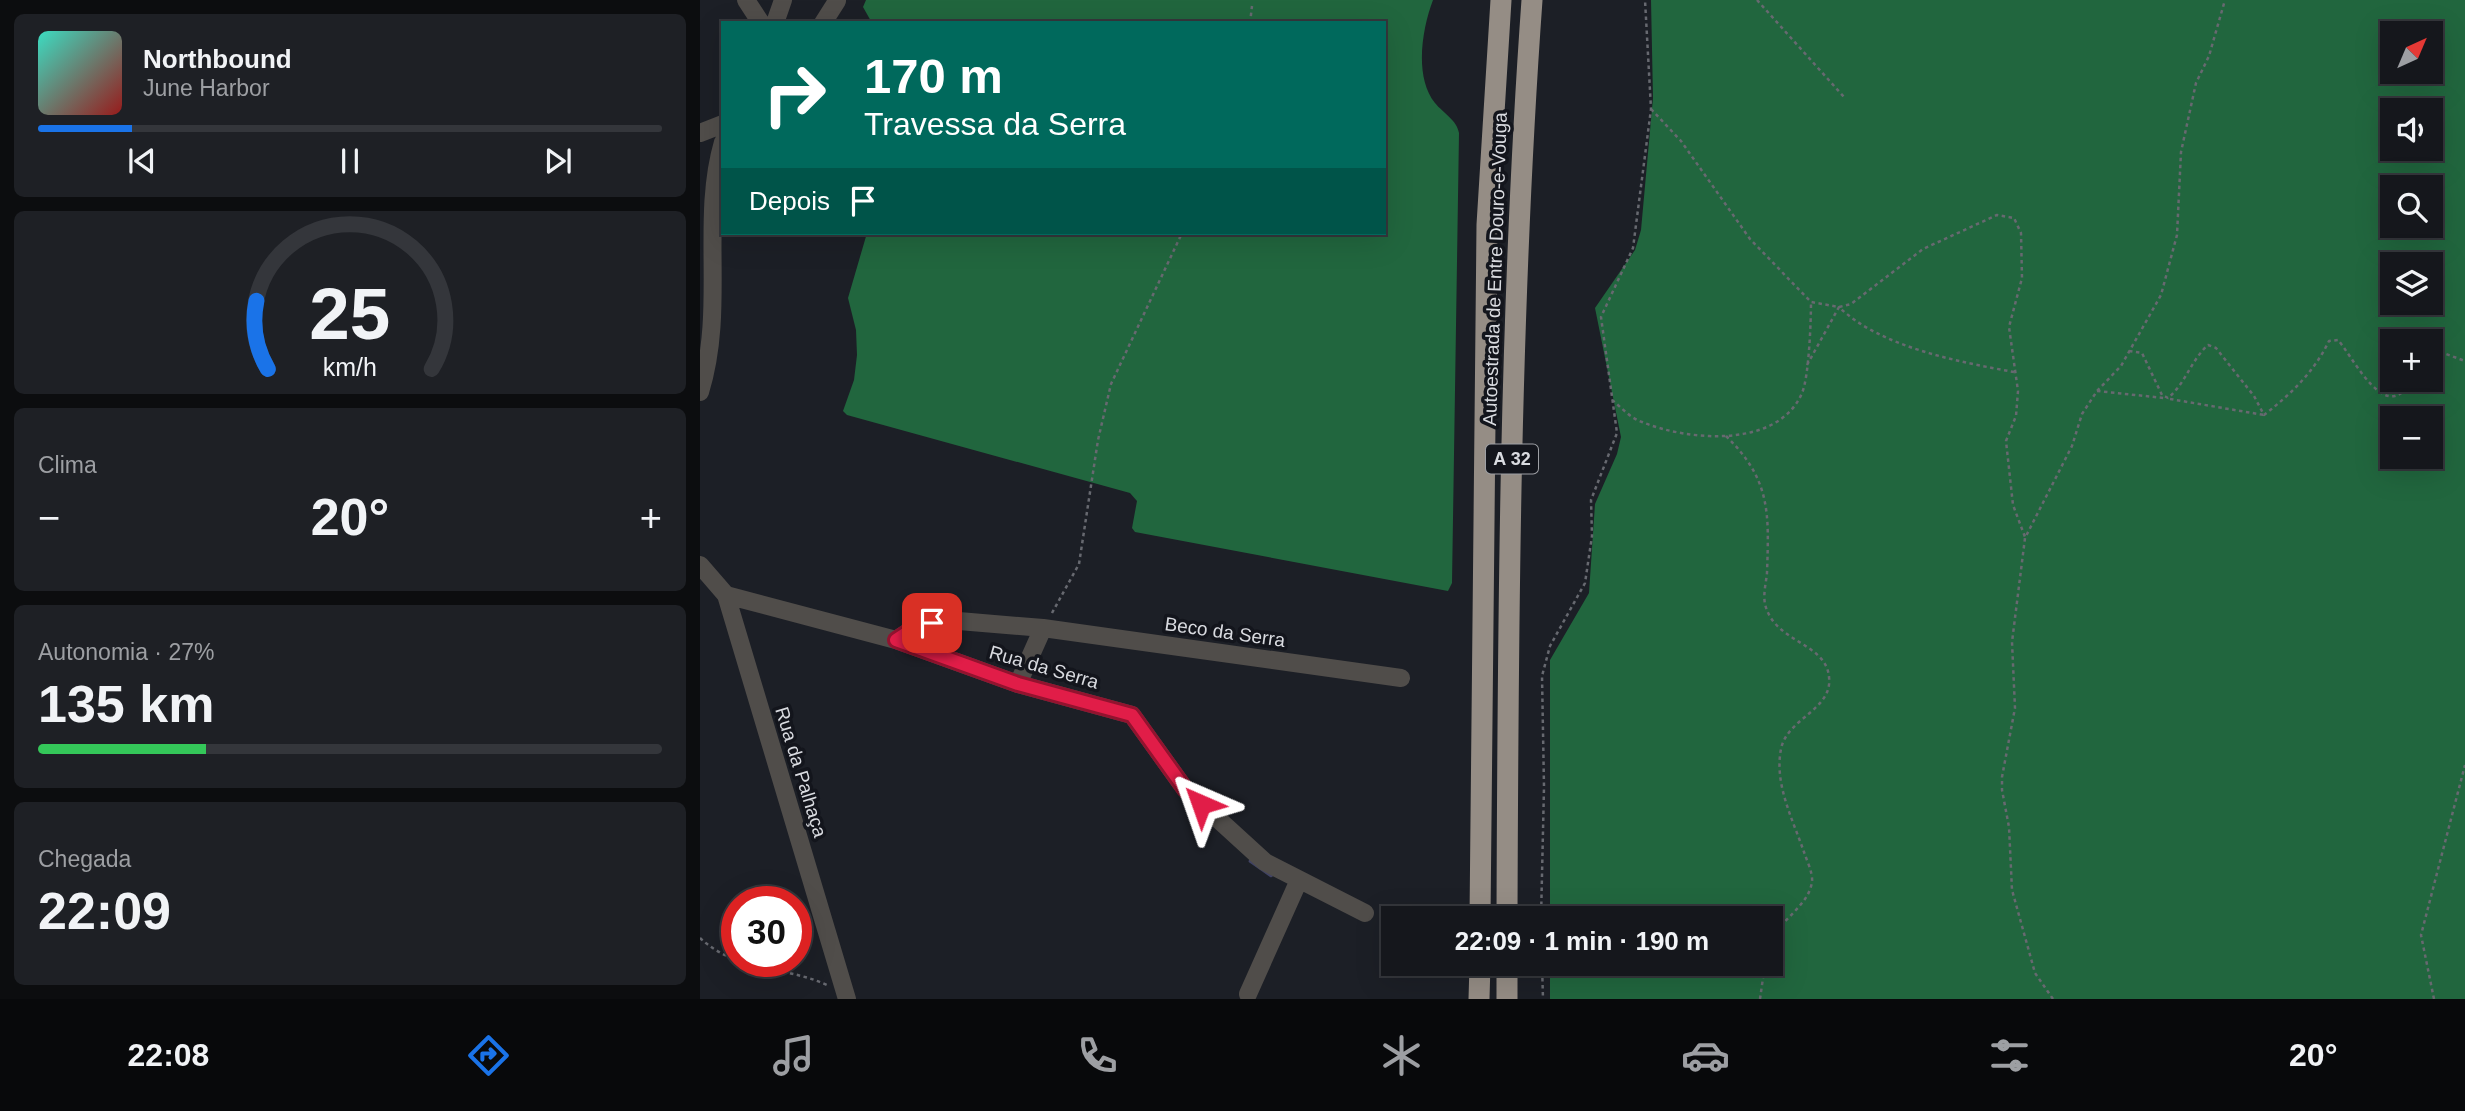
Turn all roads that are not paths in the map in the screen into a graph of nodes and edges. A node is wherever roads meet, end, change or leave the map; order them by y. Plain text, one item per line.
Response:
1 (746, 0) edge
2 (783, 0) edge
3 (1502, 0) edge
4 (1532, 0) edge
5 (837, 1) edge
6 (760, 21) edge
7 (776, 21) edge
8 (824, 21) edge
9 (721, 125) edge
10 (700, 133) edge
11 (721, 149) edge
12 (700, 391) edge
13 (700, 565) edge
14 (726, 595) junction
15 (1043, 628) junction
16 (896, 640) junction
17 (1401, 677) dead end
18 (1018, 684) junction
19 (1300, 880) junction
20 (1480, 906) edge
21 (1507, 906) edge
22 (1365, 913) dead end
23 (1480, 976) edge
24 (1507, 976) edge
25 (1248, 994) dead end
26 (847, 996) edge
27 (1479, 999) edge
28 (1507, 999) edge

1 - 6 street
2 - 7 street
3 - 20 highway, Autoestrada de Entre Douro-e-Vouga / A 32
4 - 21 highway, Autoestrada de Entre Douro-e-Vouga / A 32
5 - 8 street
9 - 10 street
11 - 12 street
13 - 14 street, Rua da Palhaça
14 - 16 street, Rua da Serra
14 - 26 street, Rua da Palhaça
15 - 16 street, Beco da Serra
15 - 17 street, Beco da Serra
15 - 18 street
16 - 18 street, Rua da Serra
18 - 19 street, Rua da Serra
19 - 22 street, Rua da Serra
19 - 25 street
23 - 27 highway
24 - 28 highway

